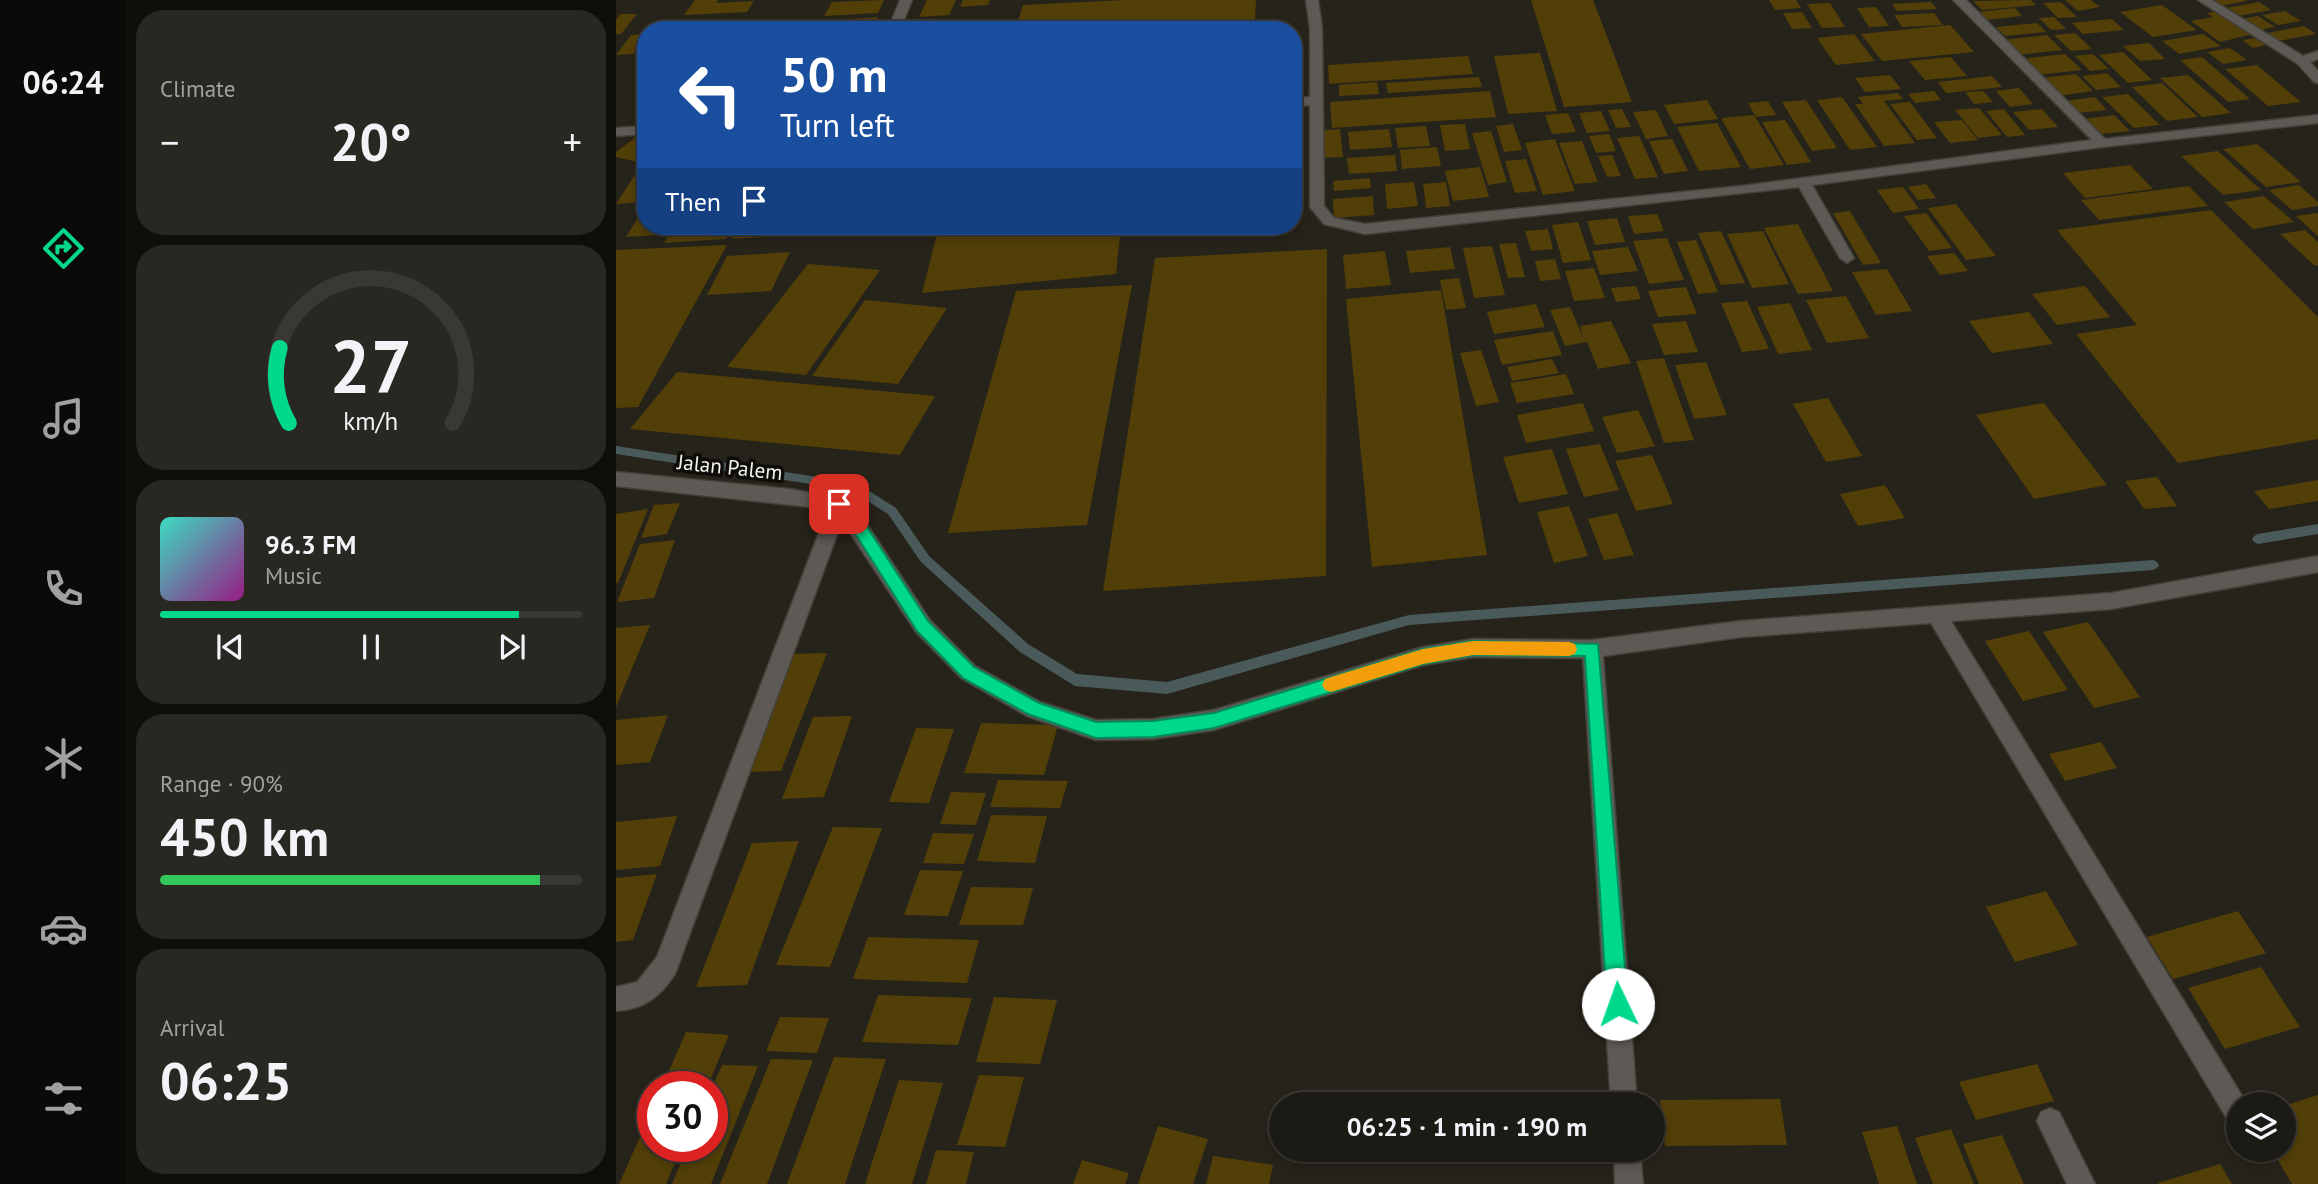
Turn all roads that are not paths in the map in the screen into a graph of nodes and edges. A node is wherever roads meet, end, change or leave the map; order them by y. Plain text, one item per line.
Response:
1 (906, 0) edge
2 (1312, 0) edge
3 (1959, 0) edge
4 (2204, 0) edge
5 (898, 21) edge
6 (2318, 55) edge
7 (2302, 61) junction
8 (2318, 79) edge
9 (1316, 101) junction
10 (1302, 102) edge
11 (2318, 119) edge
12 (637, 131) edge
13 (616, 132) edge
14 (2102, 143) junction
15 (1802, 181) junction
16 (1847, 258) dead end
17 (616, 479) edge
18 (839, 504) junction
19 (2318, 564) edge
20 (1936, 614) junction
21 (1592, 649) junction
22 (616, 999) edge
23 (1623, 1092) edge
24 (2226, 1093) edge
25 (2050, 1121) dead end
26 (1627, 1162) edge
27 (1629, 1184) edge
28 (2081, 1184) edge

1 - 5 street
2 - 9 street
3 - 14 street
4 - 7 street
6 - 7 street
7 - 8 street
9 - 10 street
9 - 15 street
11 - 14 street
12 - 13 street
14 - 15 street
15 - 16 street
17 - 18 street, Jalan Palem
18 - 21 street
18 - 22 street
19 - 20 street
20 - 21 street
20 - 24 street
21 - 23 street
25 - 28 street
26 - 27 street

